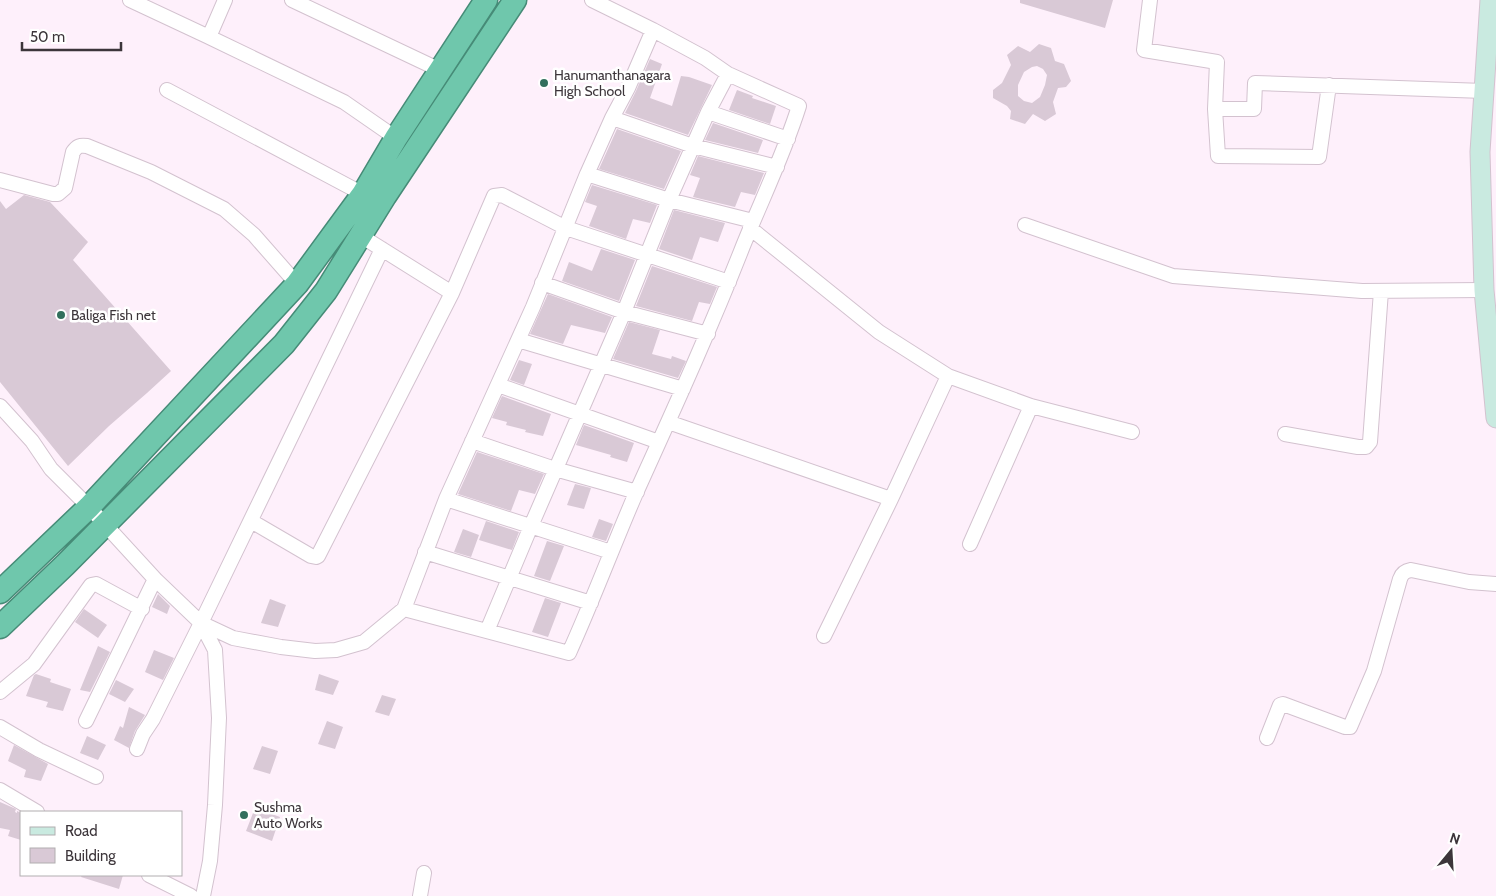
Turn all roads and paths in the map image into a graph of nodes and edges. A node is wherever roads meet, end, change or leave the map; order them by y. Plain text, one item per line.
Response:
1 (130, 0) edge
2 (225, 0) edge
3 (292, 0) edge
4 (486, 0) edge
5 (515, 0) edge
6 (592, 0) edge
7 (1150, 0) edge
8 (1490, 0) edge
9 (653, 30) junction
10 (210, 37) junction
11 (440, 70) junction
12 (728, 74) junction
13 (1330, 85) junction
14 (167, 90) dead end
15 (1484, 91) junction
16 (1215, 109) junction
17 (708, 112) junction
18 (612, 118) junction
19 (396, 138) junction
20 (788, 139) junction
21 (693, 146) junction
22 (777, 167) junction
23 (587, 174) junction
24 (0, 180) edge
25 (363, 194) junction
26 (668, 200) junction
27 (752, 225) junction
28 (1025, 225) dead end
29 (566, 228) junction
30 (361, 236) junction
31 (382, 249) junction
32 (647, 254) junction
33 (729, 282) junction
34 (542, 283) junction
35 (297, 284) junction
36 (1484, 290) junction
37 (1381, 291) junction
38 (452, 293) junction
39 (624, 312) junction
40 (708, 334) junction
41 (518, 340) junction
42 (600, 365) junction
43 (948, 376) junction
44 (498, 385) junction
45 (683, 389) junction
46 (0, 406) edge
47 (1031, 406) junction
48 (579, 414) junction
49 (1496, 418) edge
50 (668, 422) junction
51 (1132, 432) dead end
52 (1285, 434) dead end
53 (472, 441) junction
54 (659, 442) junction
55 (555, 469) junction
56 (637, 492) junction
57 (446, 499) junction
58 (891, 499) junction
59 (90, 507) junction
60 (251, 521) junction
61 (104, 524) junction
62 (531, 526) junction
63 (970, 544) dead end
64 (425, 552) junction
65 (611, 552) junction
66 (509, 577) junction
67 (156, 579) junction
68 (1496, 584) edge
69 (0, 592) edge
70 (592, 603) junction
71 (142, 609) junction
72 (404, 609) junction
73 (201, 623) junction
74 (0, 627) edge
75 (487, 632) junction
76 (824, 636) dead end
77 (0, 692) edge
78 (86, 721) dead end
79 (0, 727) edge
80 (1267, 738) dead end
81 (136, 749) dead end
82 (96, 777) dead end
83 (0, 790) edge
84 (35, 811) edge
85 (424, 873) dead end
86 (151, 876) edge
87 (191, 896) edge
88 (203, 896) edge
89 (420, 896) edge

1 - 10 street
2 - 10 street
3 - 11 street
4 - 11 highway
5 - 30 highway
6 - 9 street
7 - 16 street
8 - 15 main road
9 - 12 street
9 - 18 street
10 - 19 street
11 - 19 highway
12 - 17 street
12 - 20 street
13 - 15 street
13 - 16 street
13 - 16 street
14 - 25 street
15 - 36 main road
17 - 20 street
17 - 21 street
18 - 21 street
18 - 23 street
19 - 25 highway
20 - 22 street
21 - 22 street
21 - 26 street
22 - 27 street
23 - 26 street
23 - 29 street
24 - 35 street
25 - 35 highway
26 - 27 street
26 - 32 street
27 - 33 street
27 - 43 street
28 - 37 street
29 - 32 street
29 - 34 street
29 - 38 street
30 - 31 street
30 - 61 highway
31 - 38 street
31 - 60 street
32 - 33 street
32 - 39 street
33 - 40 street
34 - 39 street
34 - 41 street
35 - 59 highway
36 - 37 street
36 - 49 main road
37 - 52 street
38 - 60 street
39 - 40 street
39 - 42 street
40 - 45 street
41 - 42 street
41 - 44 street
42 - 45 street
42 - 48 street
43 - 47 street
43 - 58 street
44 - 48 street
44 - 53 street
45 - 50 street
46 - 59 street
47 - 51 street
47 - 63 street
48 - 54 street
48 - 55 street
50 - 54 street
50 - 58 street
53 - 55 street
53 - 57 street
54 - 56 street
55 - 56 street
55 - 62 street
56 - 65 street
57 - 62 street
57 - 64 street
58 - 76 street
59 - 61 street
59 - 69 highway
60 - 73 street
61 - 67 street
61 - 74 highway
62 - 65 street
62 - 66 street
64 - 66 street
64 - 72 street
65 - 70 street
66 - 70 street
66 - 75 street
67 - 71 street
67 - 73 street
68 - 80 street
70 - 75 street
71 - 77 street
71 - 78 street
72 - 73 street
72 - 75 street
73 - 81 street
73 - 88 street
79 - 82 street
83 - 84 street
85 - 89 street
86 - 87 street

